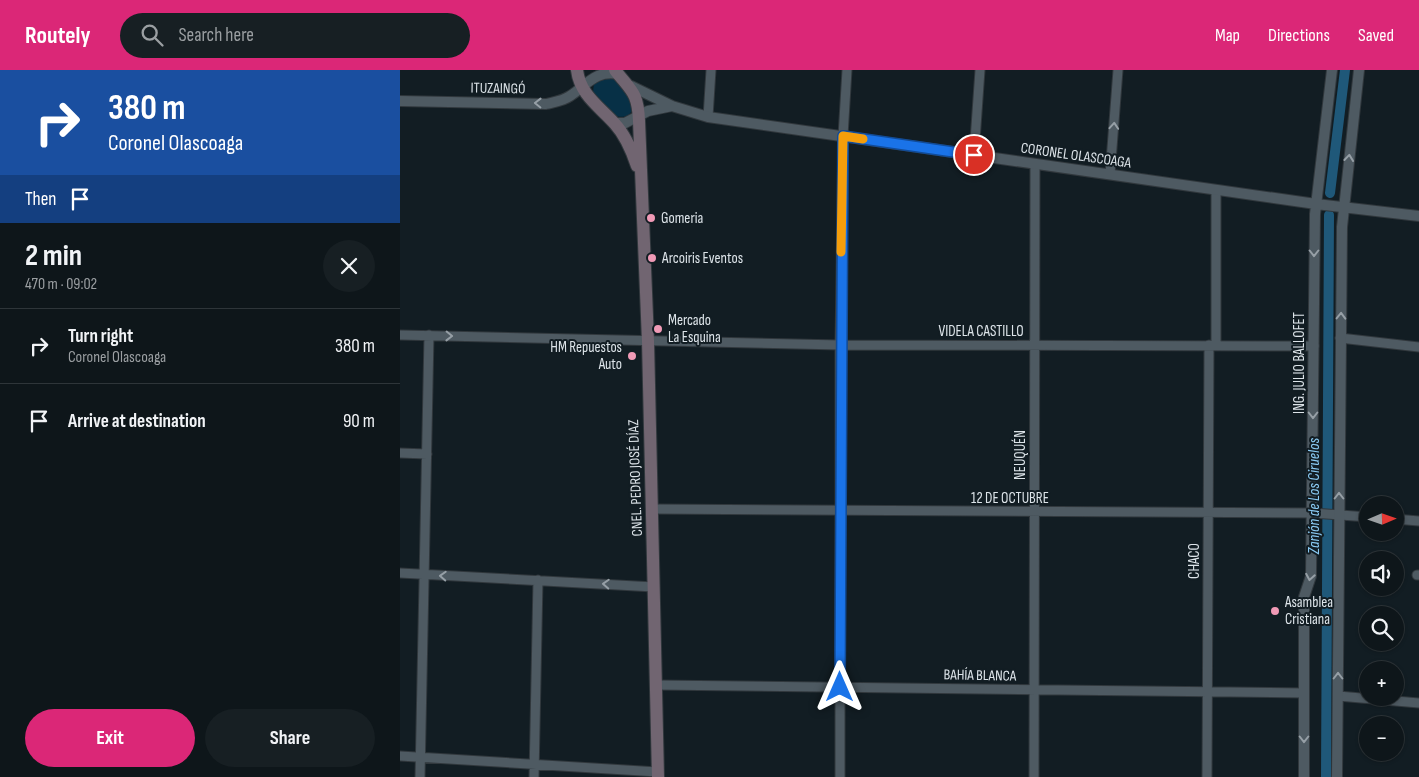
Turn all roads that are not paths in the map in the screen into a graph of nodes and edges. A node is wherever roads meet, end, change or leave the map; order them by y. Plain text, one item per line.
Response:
1 (577, 70) edge
2 (711, 70) edge
3 (846, 70) edge
4 (980, 70) edge
5 (1118, 70) edge
6 (1332, 70) edge
7 (1359, 70) edge
8 (617, 72) edge
9 (631, 86) junction
10 (586, 88) junction
11 (400, 101) edge
12 (672, 106) junction
13 (636, 117) junction
14 (708, 117) junction
15 (614, 123) junction
16 (843, 136) junction
17 (974, 155) junction
18 (1035, 164) junction
19 (1110, 174) junction
20 (641, 178) junction
21 (1216, 190) junction
22 (1316, 204) junction
23 (1344, 206) junction
24 (1419, 216) edge
25 (400, 335) edge
26 (429, 335) junction
27 (1340, 338) junction
28 (648, 341) junction
29 (840, 345) junction
30 (1034, 345) junction
31 (1212, 345) junction
32 (1314, 346) junction
33 (1419, 347) edge
34 (400, 453) edge
35 (427, 454) junction
36 (652, 510) junction
37 (840, 511) junction
38 (1034, 512) junction
39 (1208, 513) junction
40 (1316, 513) junction
41 (1336, 514) junction
42 (1359, 516) edge
43 (1404, 520) edge
44 (1419, 521) edge
45 (400, 573) edge
46 (425, 575) junction
47 (538, 580) junction
48 (654, 587) junction
49 (656, 685) junction
50 (840, 687) junction
51 (1034, 689) junction
52 (1207, 692) junction
53 (1304, 694) junction
54 (1338, 696) junction
55 (1419, 702) edge
56 (400, 756) edge
57 (420, 757) junction
58 (534, 764) junction
59 (658, 774) edge
60 (420, 777) edge
61 (534, 777) edge
62 (840, 777) edge
63 (1034, 777) edge
64 (1207, 777) edge
65 (1304, 777) edge
66 (1338, 777) edge

1 - 10 main road, CNEL. PEDRO JOSÉ DÍAZ
2 - 14 street
3 - 16 street
4 - 17 street
19 -> 5 street
6 - 22 street, ING. JULIO BALLOFET
23 -> 7 street
8 - 9 main road, CNEL. PEDRO JOSÉ DÍAZ
8 - 10 street, ITUZAINGÓ
9 - 12 street, CORONEL OLASCOAGA
9 - 13 main road, CNEL. PEDRO JOSÉ DÍAZ
10 -> 11 street, ITUZAINGÓ
10 - 15 main road, CNEL. PEDRO JOSÉ DÍAZ
12 - 13 street
12 - 14 street, CORONEL OLASCOAGA
13 - 15 street
13 - 20 main road, CNEL. PEDRO JOSÉ DÍAZ
14 - 16 street, CORONEL OLASCOAGA
15 - 20 main road, CNEL. PEDRO JOSÉ DÍAZ
16 - 17 street, CORONEL OLASCOAGA
16 - 29 street
17 - 18 street, CORONEL OLASCOAGA
18 - 19 street, CORONEL OLASCOAGA
18 - 30 street, NEUQUÉN
19 - 21 street, CORONEL OLASCOAGA
20 - 28 main road, CNEL. PEDRO JOSÉ DÍAZ
21 - 22 street, CORONEL OLASCOAGA
21 - 31 street, CHACO
22 - 23 street, CORONEL OLASCOAGA
22 -> 32 street, ING. JULIO BALLOFET
23 - 24 street, CORONEL OLASCOAGA
27 -> 23 street
25 - 26 street, VIDELA CASTILLO
26 -> 28 street, VIDELA CASTILLO
26 - 35 street
27 - 33 street
41 -> 27 street
28 - 29 street, VIDELA CASTILLO
28 - 36 main road, CNEL. PEDRO JOSÉ DÍAZ
29 - 30 street, VIDELA CASTILLO
29 - 37 street
30 - 31 street, VIDELA CASTILLO
30 - 38 street, NEUQUÉN
31 - 32 street, VIDELA CASTILLO
31 - 39 street, CHACO
32 -> 40 street, ING. JULIO BALLOFET
34 - 35 street
35 - 46 street
36 - 37 street, 12 DE OCTUBRE
36 - 48 main road, CNEL. PEDRO JOSÉ DÍAZ
37 - 38 street, 12 DE OCTUBRE
37 - 50 street
38 - 39 street, 12 DE OCTUBRE
38 - 51 street, NEUQUÉN
39 - 40 street, 12 DE OCTUBRE
39 - 52 street, CHACO
40 - 41 street, 12 DE OCTUBRE
40 -> 53 street, ING. JULIO BALLOFET
41 - 42 street, 12 DE OCTUBRE
54 -> 41 street
43 - 44 street
45 - 46 street
47 -> 46 street
46 - 57 street
48 -> 47 street
47 - 58 street
48 - 49 main road, CNEL. PEDRO JOSÉ DÍAZ
49 - 50 street, BAHÍA BLANCA
49 - 59 main road, CNEL. PEDRO JOSÉ DÍAZ
50 - 51 street, BAHÍA BLANCA
50 - 62 street
51 - 52 street, BAHÍA BLANCA
51 - 63 street, NEUQUÉN
52 - 53 street, BAHÍA BLANCA
52 - 64 street, CHACO
53 -> 65 street, ING. JULIO BALLOFET
54 - 55 street
54 - 66 street
56 - 57 street
57 - 58 street
57 - 60 street
58 - 59 street
58 - 61 street

